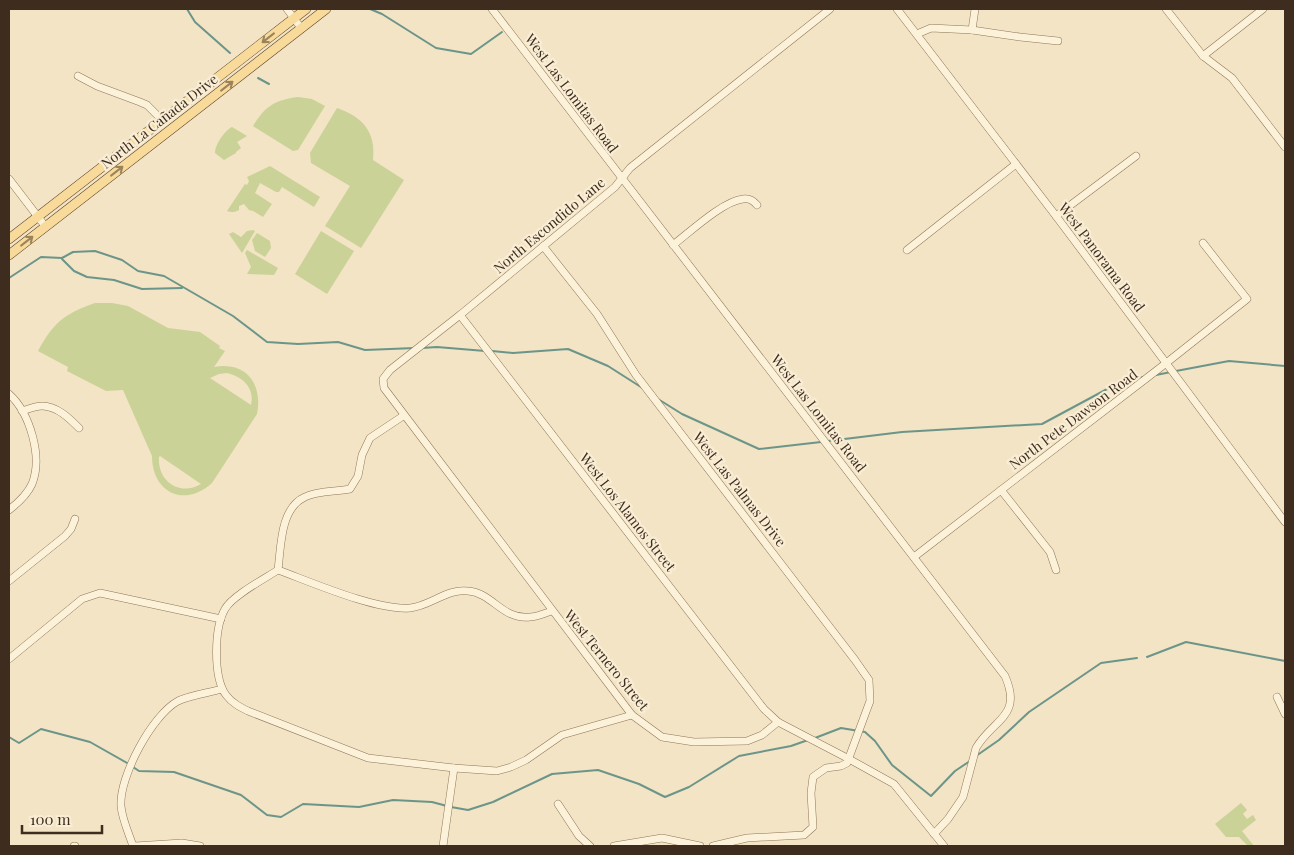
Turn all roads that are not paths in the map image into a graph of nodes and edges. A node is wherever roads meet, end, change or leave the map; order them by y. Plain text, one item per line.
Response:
1 (287, 9) edge
2 (306, 9) edge
3 (326, 9) edge
4 (492, 9) edge
5 (830, 9) edge
6 (896, 9) edge
7 (975, 9) edge
8 (1166, 9) edge
9 (1263, 9) edge
10 (294, 18) junction
11 (301, 28) junction
12 (972, 30) junction
13 (917, 34) junction
14 (1058, 41) dead end
15 (1203, 56) junction
16 (78, 76) dead end
17 (162, 120) junction
18 (1285, 148) edge
19 (1136, 156) dead end
20 (1016, 164) junction
21 (9, 179) edge
22 (622, 179) junction
23 (757, 205) dead end
24 (1056, 216) junction
25 (38, 217) junction
26 (45, 226) junction
27 (9, 239) edge
28 (1203, 243) dead end
29 (673, 244) junction
30 (543, 246) junction
31 (907, 250) dead end
32 (9, 255) edge
33 (460, 315) junction
34 (1166, 364) junction
35 (384, 388) joint
36 (9, 394) edge
37 (22, 411) junction
38 (404, 416) junction
39 (79, 428) dead end
40 (1001, 490) junction
41 (9, 510) edge
42 (75, 519) dead end
43 (1285, 522) edge
44 (914, 557) junction
45 (278, 570) junction
46 (1056, 570) dead end
47 (9, 580) edge
48 (552, 611) junction
49 (222, 617) junction
50 (9, 658) edge
51 (222, 689) junction
52 (1277, 697) dead end
53 (1285, 714) edge
54 (632, 715) junction
55 (778, 722) junction
56 (849, 759) junction
57 (454, 768) junction
58 (558, 804) dead end
59 (934, 834) junction
60 (134, 846) edge
61 (200, 846) edge
62 (443, 846) edge
63 (590, 846) edge
64 (614, 846) edge
65 (700, 846) edge
66 (713, 846) edge
67 (944, 846) edge

1 - 10 street
2 - 10 main road, North La Cañada Drive
3 - 11 main road, North La Cañada Drive
4 - 22 street, West Las Lomitas Road
5 - 22 street, North Escondido Lane
6 - 13 street, West Panorama Road
7 - 12 street
8 - 15 street
9 - 15 street
10 - 11 street
10 -> 17 main road, North La Cañada Drive
26 -> 11 main road, North La Cañada Drive
12 - 13 street
12 - 14 street
13 - 20 street, West Panorama Road
15 - 18 street
16 - 17 street
17 - 25 main road, North La Cañada Drive
19 - 24 street
20 - 24 street, West Panorama Road
20 - 31 street
21 - 25 street
22 - 29 street, West Las Lomitas Road
22 - 30 street, North Escondido Lane
23 - 29 street
24 - 34 street, West Panorama Road
25 - 26 street
25 - 27 main road, North La Cañada Drive
32 -> 26 main road, North La Cañada Drive
28 - 34 street, North Pete Dawson Road
29 - 44 street, West Las Lomitas Road
30 - 33 street, North Escondido Lane
30 - 56 street, West Las Palmas Drive
33 - 35 street, North Escondido Lane
33 - 55 street, West Los Alamos Street
34 - 40 street, North Pete Dawson Road
34 - 43 street, West Panorama Road
35 - 38 street, West Ternero Street
36 - 37 street
37 - 39 street
37 - 41 street
38 - 45 street
38 - 48 street, West Ternero Street
40 - 44 street, North Pete Dawson Road
40 - 46 street
42 - 47 street
44 - 59 street, West Las Lomitas Road
45 - 48 street
45 - 49 street
48 - 54 street, West Ternero Street
49 - 50 street
49 - 51 street
51 - 57 street
51 - 60 street
52 - 53 street
54 - 55 street, West Ternero Street
54 - 57 street
55 - 56 street
56 - 59 street
56 - 66 street
57 - 62 street
58 - 63 street
59 - 67 street
60 - 61 street
64 - 65 street

